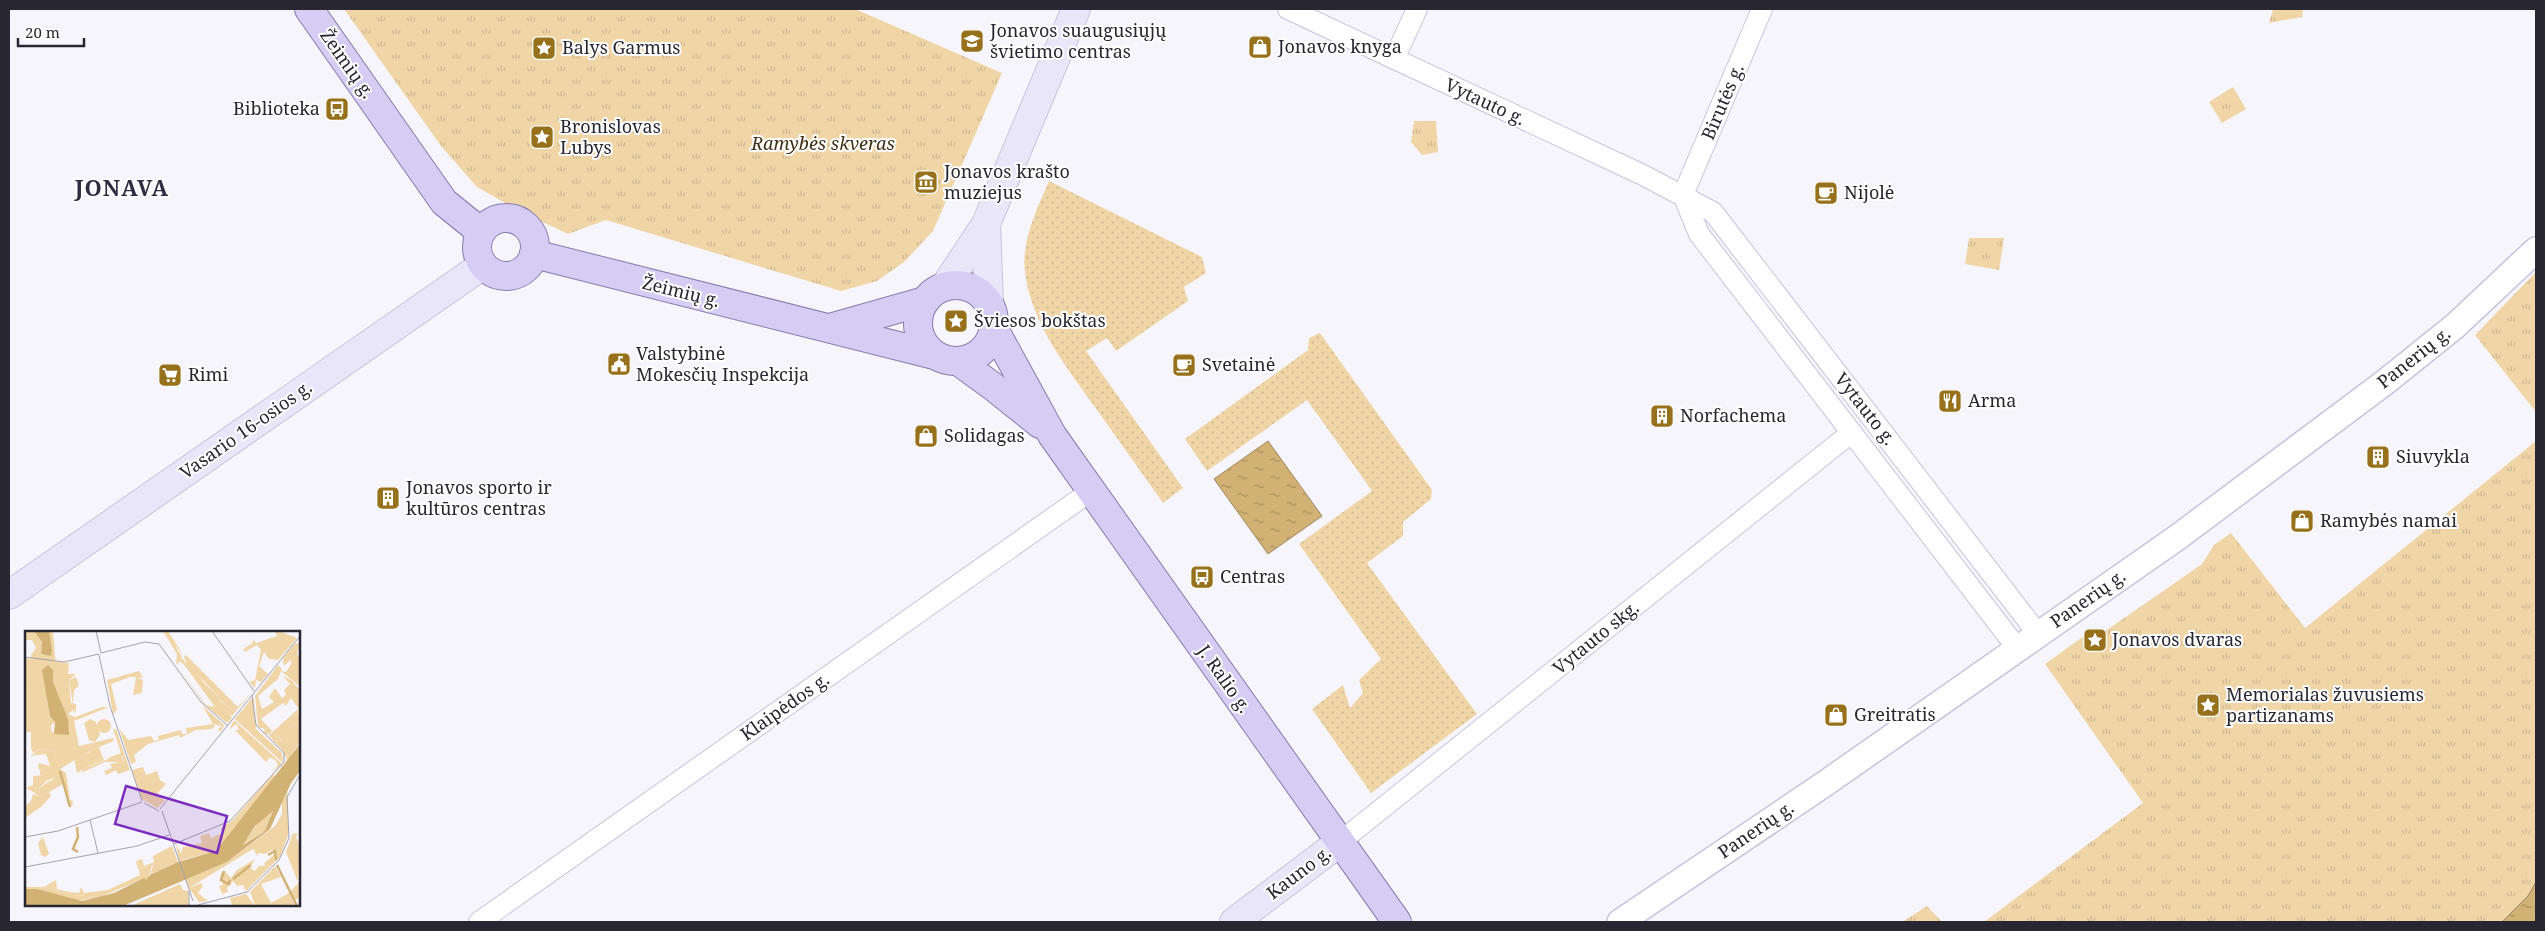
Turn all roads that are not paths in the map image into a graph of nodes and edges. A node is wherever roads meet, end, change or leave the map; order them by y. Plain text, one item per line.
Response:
1 (309, 9) edge
2 (1076, 9) edge
3 (1288, 9) edge
4 (1417, 9) edge
5 (1762, 9) edge
6 (1394, 58) junction
7 (1683, 195) junction
8 (986, 224) junction
9 (481, 232) junction
10 (2536, 250) edge
11 (534, 254) junction
12 (483, 265) junction
13 (935, 294) junction
14 (991, 316) junction
15 (828, 328) junction
16 (946, 358) junction
17 (1851, 433) junction
18 (1052, 435) junction
19 (1091, 491) junction
20 (9, 595) edge
21 (2038, 634) junction
22 (2017, 648) junction
23 (1340, 842) junction
24 (479, 922) edge
25 (1234, 922) edge
26 (1397, 922) edge
27 (1620, 922) edge

1 - 9 main road, Žeimių g.
2 - 8 main road
3 - 6 street, Vytauto g.
4 - 6 street
5 - 7 street, Birutės g.
6 - 7 street, Vytauto g.
7 - 17 street, Vytauto g.
7 - 21 street, Vytauto g.
8 - 13 main road
8 - 14 main road
9 - 11 main road
9 - 12 main road
10 - 21 street, Panerių g.
11 - 12 main road
11 - 15 main road, Žeimių g.
12 - 20 main road, Vasario 16-osios g.
13 - 14 main road
13 - 15 main road, Žeimių g.
13 - 16 main road
14 - 16 main road
14 - 18 main road, J. Ralio g.
15 - 16 main road, Žeimių g.
16 - 18 main road, J. Ralio g.
17 - 22 street, Vytauto g.
17 - 23 street, Vytauto skg.
18 - 19 main road, J. Ralio g.
19 - 23 main road, J. Ralio g.
19 - 24 street, Klaipėdos g.
21 - 22 street, Panerių g.
22 - 27 street, Panerių g.
23 - 25 main road, Kauno g.
23 - 26 main road, J. Ralio g.

